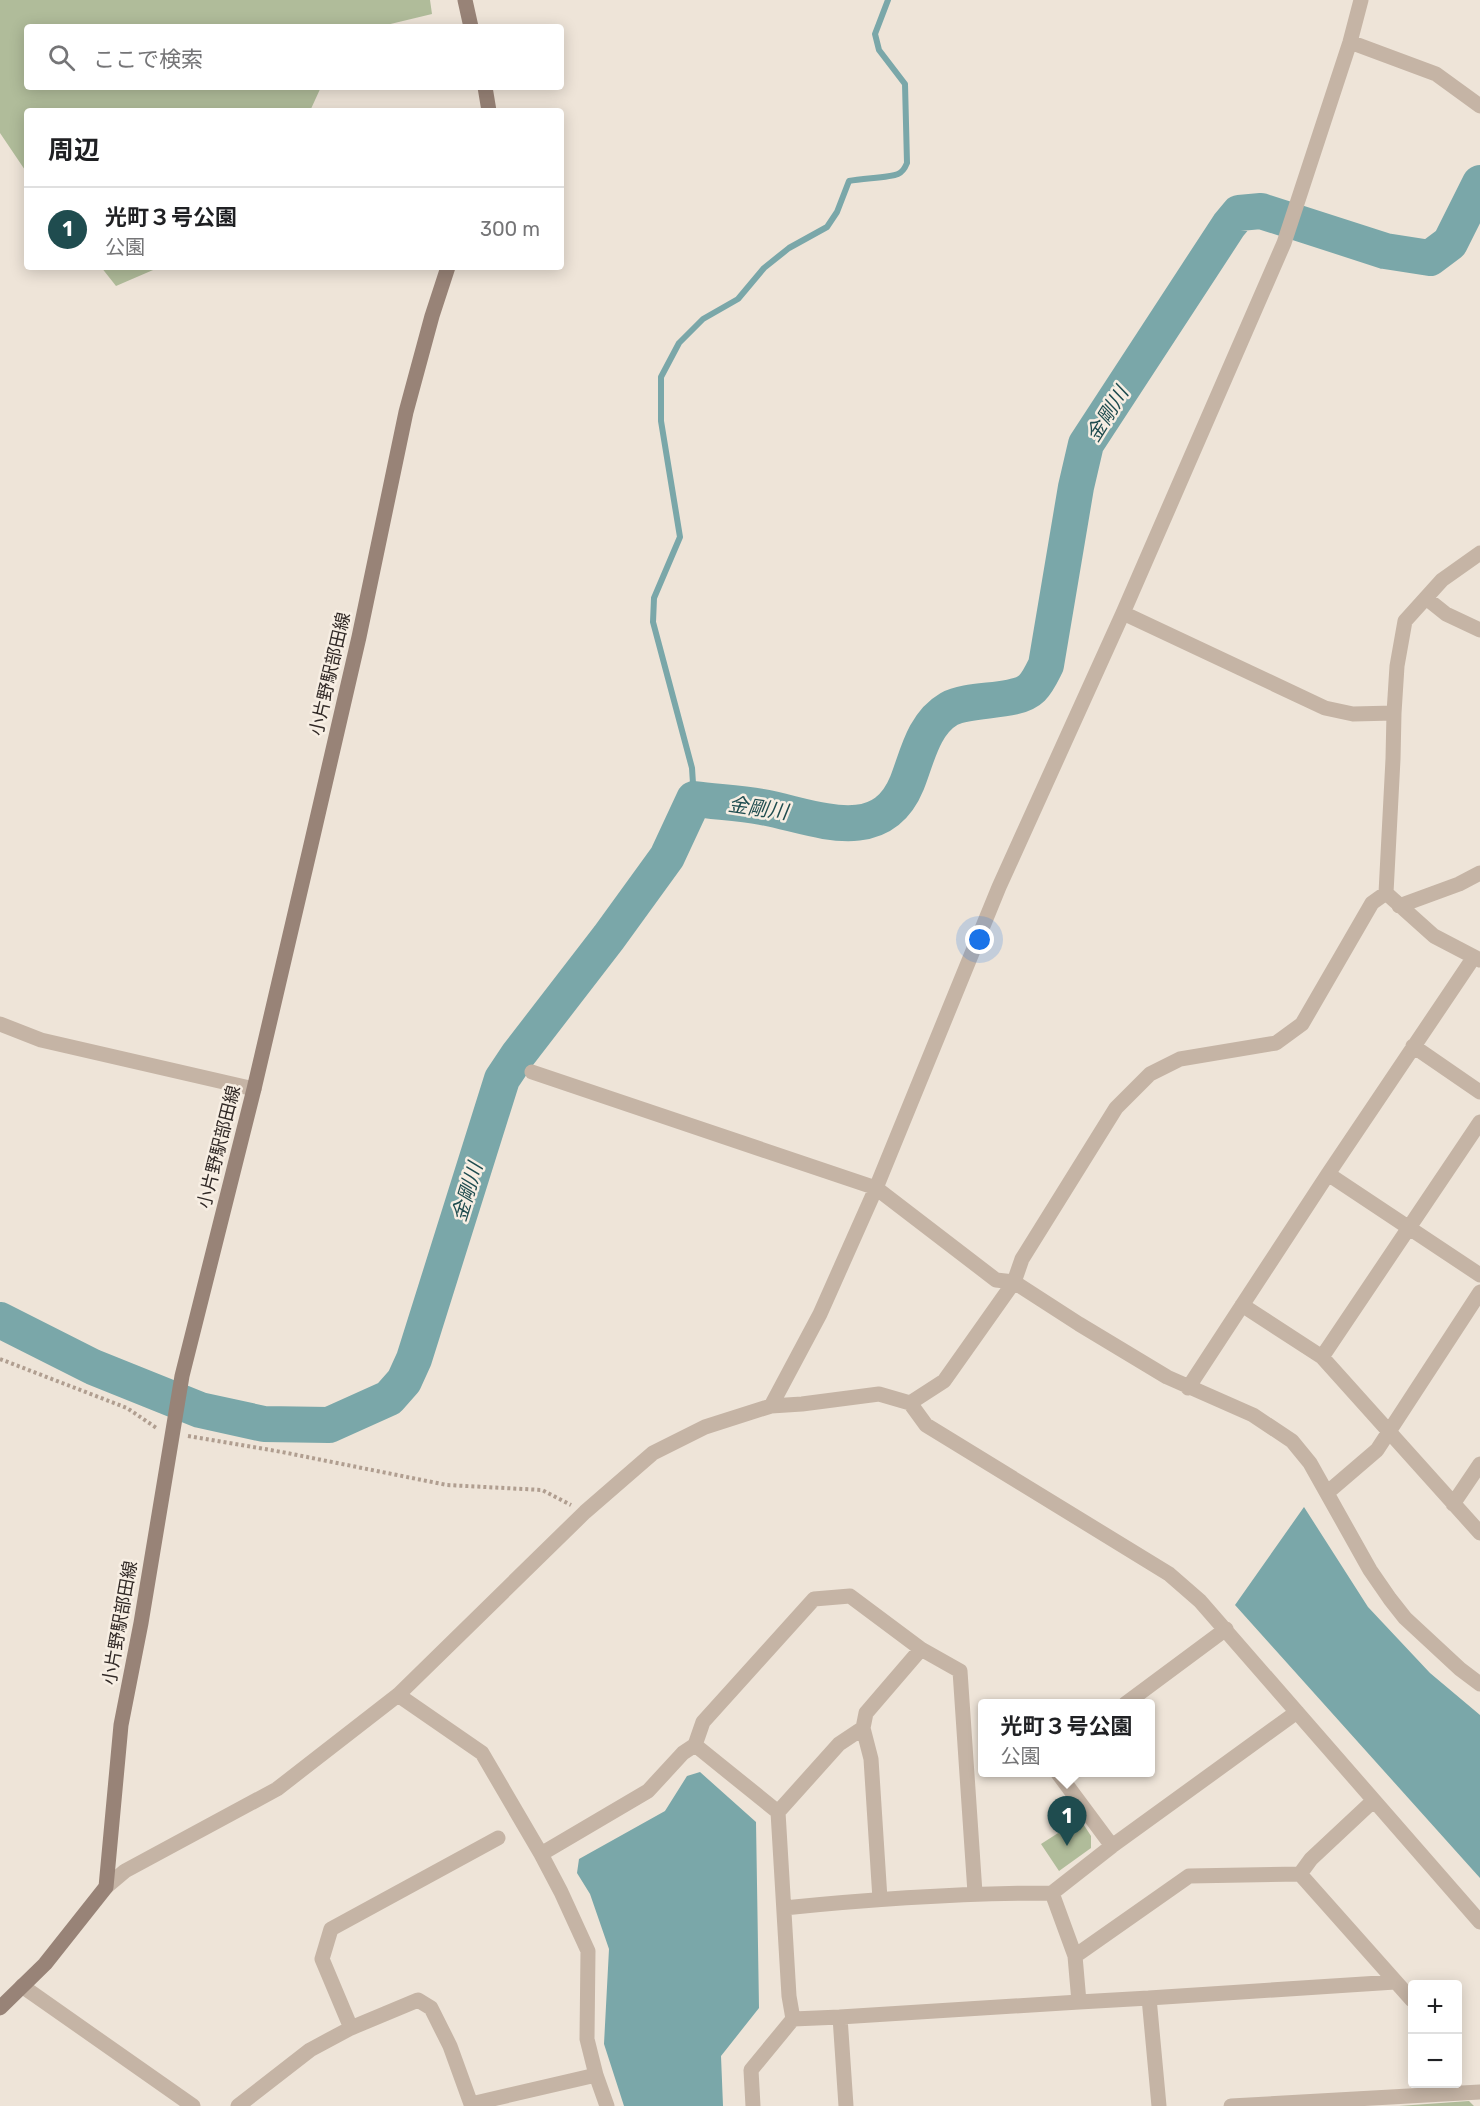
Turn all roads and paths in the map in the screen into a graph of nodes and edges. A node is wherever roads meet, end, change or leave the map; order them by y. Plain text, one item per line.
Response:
1 (465, 0) edge
2 (1361, 0) edge
3 (470, 24) edge
4 (1350, 42) junction
5 (486, 90) edge
6 (1480, 106) edge
7 (488, 108) edge
8 (447, 270) edge
9 (1480, 553) edge
10 (1426, 598) junction
11 (1123, 613) junction
12 (1480, 630) edge
13 (1394, 714) junction
14 (1480, 873) edge
15 (1386, 893) junction
16 (1399, 906) junction
17 (1477, 958) edge
18 (0, 1024) edge
19 (1413, 1046) junction
20 (532, 1072) dead end
21 (254, 1089) junction
22 (1480, 1092) edge
23 (1480, 1122) edge
24 (1328, 1174) junction
25 (876, 1188) junction
26 (1410, 1228) junction
27 (1480, 1275) edge
28 (1014, 1281) junction
29 (1480, 1292) edge
30 (1242, 1305) junction
31 (1322, 1357) junction
32 (0, 1359) edge
33 (1188, 1388) junction
34 (910, 1403) junction
35 (771, 1407) junction
36 (1389, 1432) junction
37 (171, 1433) junction
38 (1480, 1464) edge
39 (1328, 1492) junction
40 (1453, 1504) junction
41 (585, 1512) junction
42 (1480, 1533) edge
43 (1226, 1629) junction
44 (921, 1649) junction
45 (1480, 1684) edge
46 (398, 1695) junction
47 (1132, 1699) edge
48 (1297, 1712) junction
49 (863, 1728) junction
50 (695, 1745) junction
51 (1060, 1777) edge
52 (1373, 1800) junction
53 (778, 1812) junction
54 (498, 1838) dead end
55 (1112, 1846) junction
56 (541, 1854) junction
57 (1300, 1874) junction
58 (106, 1887) junction
59 (975, 1893) junction
60 (1052, 1893) junction
61 (880, 1899) junction
62 (784, 1908) junction
63 (1480, 1922) edge
64 (1075, 1956) junction
65 (1395, 1982) junction
66 (22, 1986) junction
67 (1408, 1995) edge
68 (1149, 1998) junction
69 (1079, 2002) junction
70 (0, 2008) edge
71 (840, 2017) junction
72 (793, 2019) junction
73 (351, 2028) junction
74 (596, 2075) junction
75 (1453, 2088) edge
76 (1480, 2092) edge
77 (1377, 2101) edge
78 (468, 2105) edge
79 (193, 2106) edge
80 (238, 2106) edge
81 (607, 2106) edge
82 (753, 2106) edge
83 (846, 2106) edge
84 (1159, 2106) edge
85 (1231, 2106) edge

1 - 3 main road
2 - 4 street
4 - 6 street
4 - 11 street
5 - 7 main road
8 - 21 main road, 小片野駅部田線
9 - 10 street
10 - 12 street
10 - 13 street
11 - 13 street
11 - 25 street
13 - 15 street
14 - 16 street
15 - 16 street
15 - 28 street
16 - 17 street
17 - 19 street
18 - 21 street
19 - 22 street
19 - 24 street
20 - 25 street
21 - 37 main road, 小片野駅部田線
23 - 26 street
24 - 26 street
24 - 30 street
25 - 28 street
25 - 35 street
26 - 27 street
26 - 31 street
28 - 33 street
28 - 34 street
29 - 36 street
30 - 31 street
30 - 33 street
31 - 36 street
32 - 37 path
33 - 39 street
34 - 35 street
34 - 43 street
35 - 41 street
36 - 39 street
36 - 40 street
37 - 41 path
37 - 58 main road, 小片野駅部田線
38 - 40 street
39 - 45 street
40 - 42 street
41 - 46 street
43 - 47 street
43 - 48 street
44 - 49 street
44 - 50 street
44 - 59 street
46 - 56 street
46 - 58 street
48 - 52 street
48 - 55 street
49 - 53 street
49 - 61 street
50 - 53 street
50 - 56 street
51 - 55 street
52 - 57 street
52 - 63 street
53 - 62 street
54 - 73 street
55 - 60 street
56 - 74 street
57 - 64 street
57 - 65 street
58 - 66 main road
59 - 60 street
59 - 61 street
60 - 64 street
61 - 62 street
62 - 72 street
64 - 69 street
65 - 67 street
65 - 68 street
66 - 70 main road
66 - 79 street
68 - 69 street
68 - 84 street
69 - 71 street
71 - 72 street
71 - 83 street
72 - 82 street
73 - 78 street
73 - 80 street
74 - 78 street
74 - 81 street
75 - 76 street
75 - 77 street
77 - 85 street

